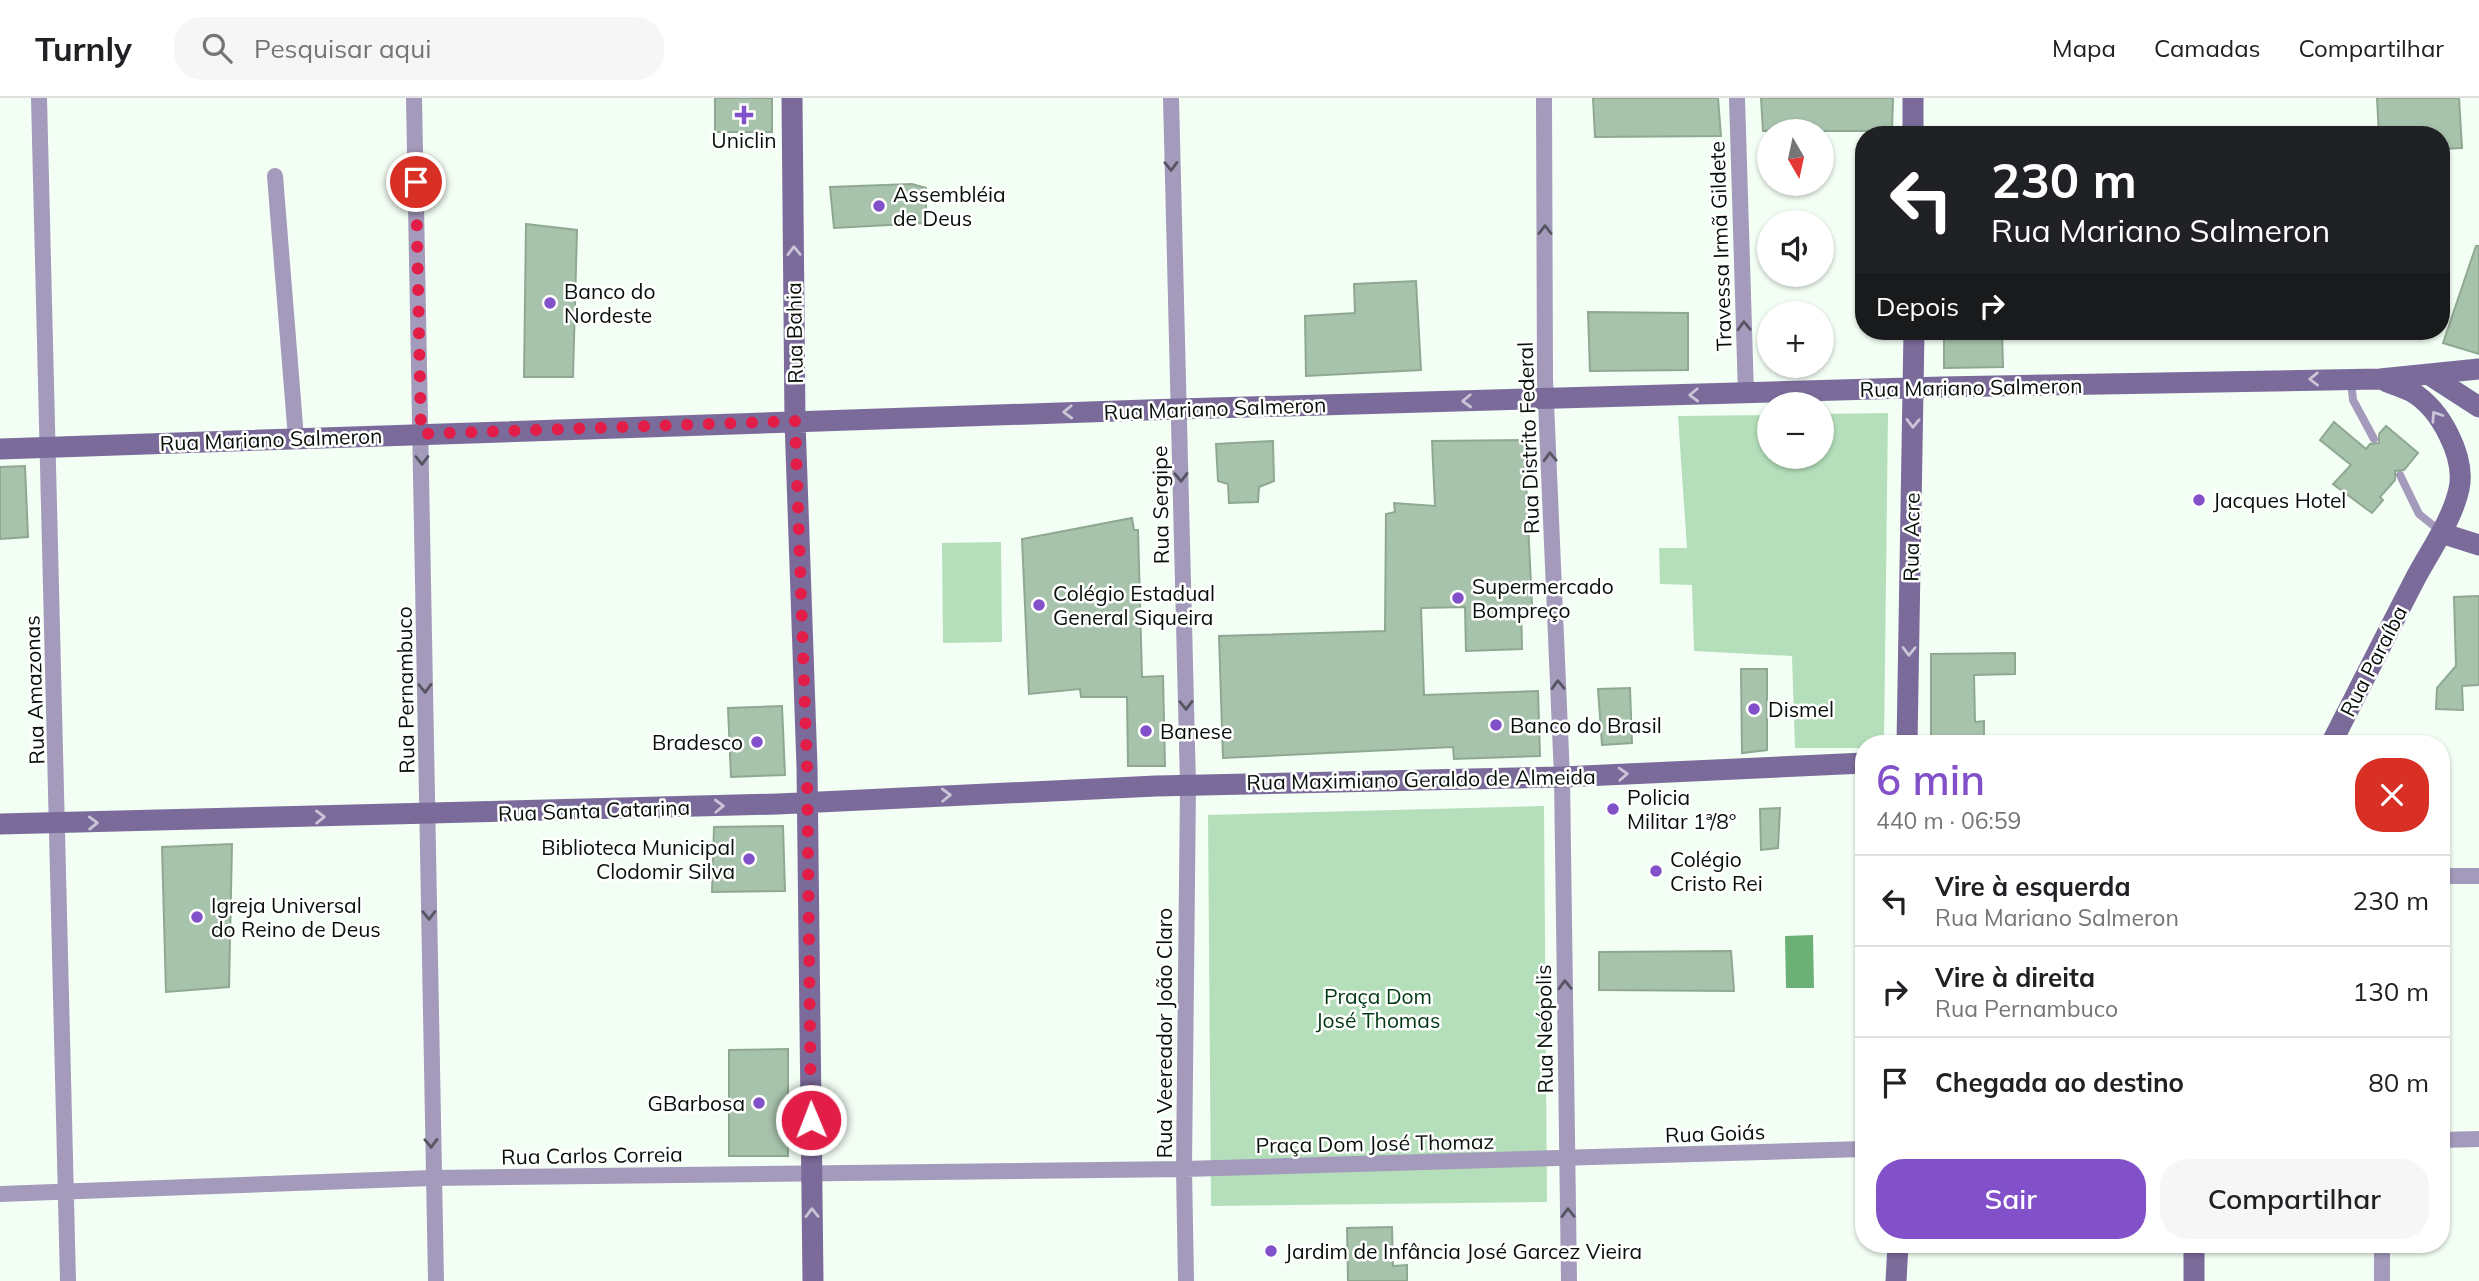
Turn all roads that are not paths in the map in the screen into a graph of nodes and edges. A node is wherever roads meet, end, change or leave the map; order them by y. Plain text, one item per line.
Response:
1 (39, 98) edge
2 (414, 98) edge
3 (792, 98) edge
4 (1171, 98) edge
5 (1544, 98) edge
6 (1737, 98) edge
7 (1913, 98) edge
8 (1913, 126) edge
9 (275, 176) dead end
10 (1914, 340) edge
11 (2479, 369) edge
12 (2431, 376) junction
13 (2350, 379) junction
14 (2379, 379) junction
15 (1914, 388) junction
16 (1746, 394) junction
17 (1547, 399) junction
18 (2479, 408) edge
19 (1179, 409) junction
20 (795, 421) junction
21 (421, 434) junction
22 (296, 438) junction
23 (2374, 439) dead end
24 (48, 448) junction
25 (0, 449) edge
26 (2400, 475) dead end
27 (2441, 533) junction
28 (2479, 545) edge
29 (1907, 735) edge
30 (2336, 735) edge
31 (1855, 763) edge
32 (1562, 777) junction
33 (1188, 785) junction
34 (807, 803) junction
35 (428, 815) junction
36 (59, 823) junction
37 (0, 824) edge
38 (2450, 876) edge
39 (2479, 876) edge
40 (2479, 1139) edge
41 (2450, 1140) edge
42 (1855, 1149) edge
43 (1567, 1160) junction
44 (1184, 1169) junction
45 (811, 1174) junction
46 (432, 1178) junction
47 (66, 1192) junction
48 (0, 1194) edge
49 (1898, 1253) edge
50 (2194, 1253) edge
51 (2382, 1253) edge
52 (68, 1281) edge
53 (436, 1281) edge
54 (813, 1281) edge
55 (1186, 1281) edge
56 (1569, 1281) edge
57 (1896, 1281) edge
58 (2194, 1281) edge
59 (2382, 1281) edge

1 - 24 street, Rua Amazonas
2 - 21 street, Rua Pernambuco
20 -> 3 main road, Rua Bahia
4 -> 19 street, Rua Sergipe
17 -> 5 street, Rua Distrito Federal
16 -> 6 street, Travessa Irmã Gildete
7 - 8 main road
9 - 22 street
10 - 15 main road, Rua Acre
11 - 12 main road, Rua Mariano Salmeron
12 - 14 main road, Rua Mariano Salmeron
12 - 18 main road
13 - 14 main road, Rua Mariano Salmeron
13 -> 15 main road, Rua Mariano Salmeron
13 - 23 lane
27 -> 14 main road, Rua Paraíba
15 - 16 main road, Rua Mariano Salmeron
15 -> 29 main road, Rua Acre
16 -> 17 main road, Rua Mariano Salmeron
17 -> 19 main road, Rua Mariano Salmeron
32 -> 17 street, Rua Distrito Federal
19 -> 20 main road, Rua Mariano Salmeron
19 -> 33 street, Rua Sergipe
20 - 21 main road, Rua Mariano Salmeron
20 - 34 main road, Rua Bahia
21 - 22 main road, Rua Mariano Salmeron
21 -> 35 street, Rua Pernambuco
22 - 24 main road, Rua Mariano Salmeron
24 - 25 main road, Rua Mariano Salmeron
24 - 36 street, Rua Amazonas
26 - 27 lane
27 - 28 main road
27 - 30 main road, Rua Paraíba
32 -> 31 main road, Rua Maximiano Geraldo de Almeida
32 - 33 main road, Rua Maximiano Geraldo de Almeida
43 -> 32 street, Rua Neópolis
34 -> 33 main road, Rua Santa Catarina
33 - 44 street, Rua Veereador João Claro
35 -> 34 main road, Rua Santa Catarina
34 - 45 main road, Rua Bahia
36 -> 35 main road, Rua Santa Catarina
35 -> 46 street, Rua Pernambuco
36 - 37 main road, Rua Santa Catarina
36 - 47 street, Rua Amazonas
38 - 39 street
40 - 41 street
42 - 43 street, Rua Goiás
43 - 44 street, Praça Dom José Thomaz
56 -> 43 street, Rua Neópolis
44 - 45 street, Rua Carlos Correia
44 - 55 street, Rua Veereador João Claro
45 - 46 street, Rua Carlos Correia
54 -> 45 main road, Rua Bahia
46 - 47 street, Rua Carlos Correia
46 - 53 street, Rua Pernambuco
47 - 48 street, Rua Carlos Correia
47 - 52 street, Rua Amazonas
49 - 57 main road
50 - 58 main road
51 - 59 street

